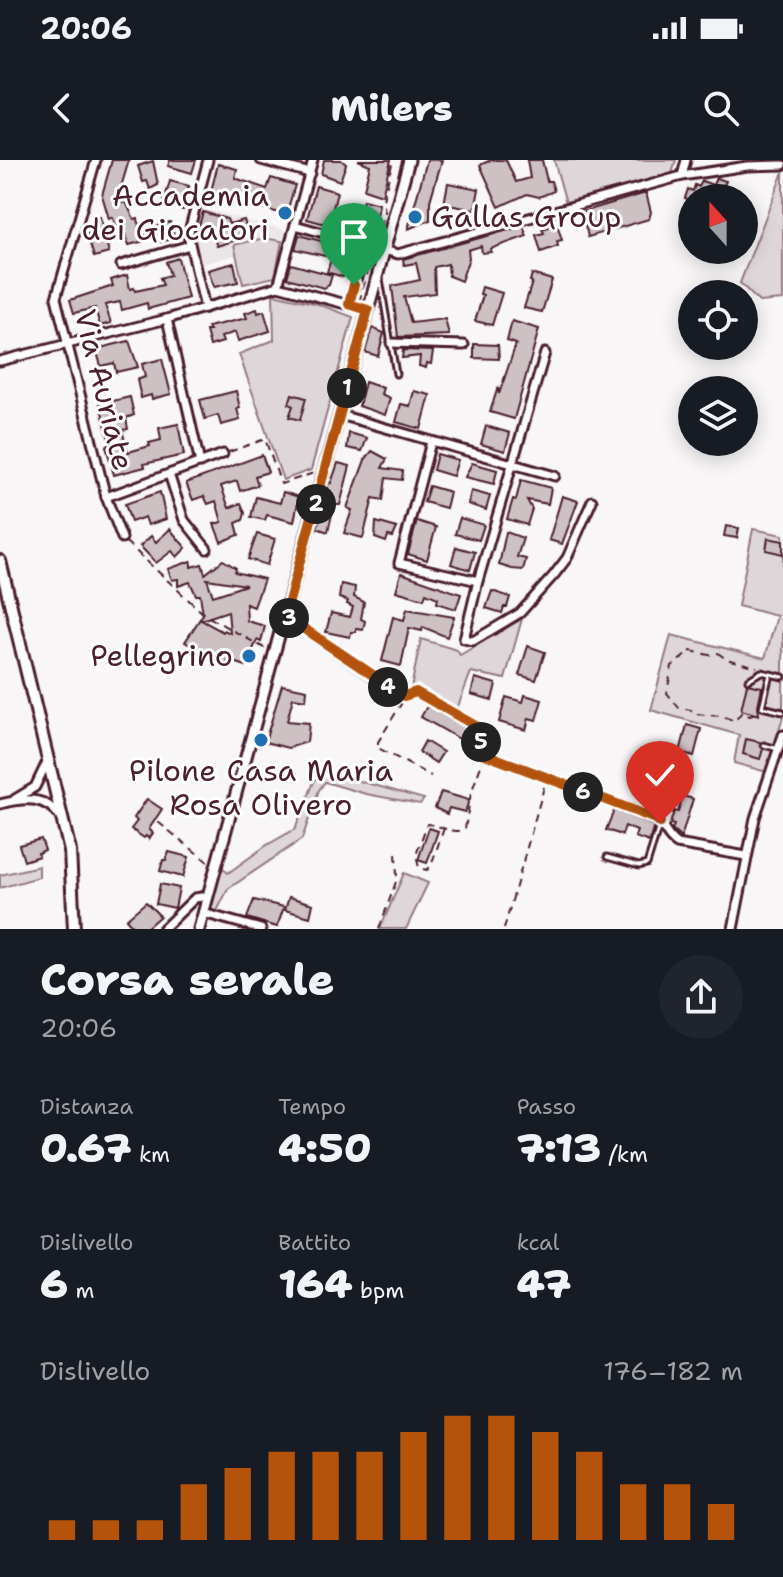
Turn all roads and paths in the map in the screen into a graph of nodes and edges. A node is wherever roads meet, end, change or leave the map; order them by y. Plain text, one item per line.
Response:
1 (96, 160) edge
2 (208, 160) edge
3 (261, 160) edge
4 (313, 160) edge
5 (409, 160) edge
6 (686, 160) edge
7 (782, 164) edge
8 (310, 173) junction
9 (682, 176) junction
10 (295, 225) junction
11 (190, 245) junction
12 (366, 246) junction
13 (383, 251) junction
14 (121, 265) dead end
15 (378, 271) junction
16 (278, 286) junction
17 (349, 304) junction
18 (205, 308) junction
19 (368, 310) junction
20 (167, 319) junction
21 (391, 343) junction
22 (68, 345) junction
23 (464, 345) dead end
24 (545, 353) dead end
25 (0, 361) edge
26 (396, 374) dead end
27 (340, 415) junction
28 (431, 442) junction
29 (223, 454) joint
30 (200, 463) junction
31 (512, 465) junction
32 (316, 473) dead end
33 (169, 474) junction
34 (555, 476) dead end
35 (106, 497) junction
36 (592, 501) dead end
37 (122, 538) joint
38 (207, 549) dead end
39 (0, 561) edge
40 (478, 581) junction
41 (285, 616) junction
42 (267, 650) dead end
43 (763, 672) junction
44 (770, 674) junction
45 (783, 677) edge
46 (748, 680) dead end
47 (404, 696) junction
48 (783, 712) edge
49 (755, 714) dead end
50 (783, 735) edge
51 (764, 745) dead end
52 (778, 749) junction
53 (485, 754) junction
54 (49, 756) junction
55 (431, 776) dead end
56 (546, 778) junction
57 (35, 787) junction
58 (54, 791) junction
59 (40, 800) junction
60 (13, 801) junction
61 (0, 804) edge
62 (158, 822) dead end
63 (64, 823) junction
64 (660, 823) junction
65 (444, 828) junction
66 (396, 851) dead end
67 (746, 856) junction
68 (607, 857) dead end
69 (216, 868) junction
70 (208, 896) junction
71 (203, 913) junction
72 (74, 929) edge
73 (163, 929) edge
74 (199, 929) edge
75 (261, 929) edge
76 (379, 929) edge
77 (504, 929) edge
78 (733, 929) edge

1 - 22 street, Via Auriate
2 - 11 street
3 - 8 street
4 - 8 street
5 - 13 main road
6 - 9 street
7 - 9 street
8 - 10 street
9 - 13 street
10 - 12 street
10 - 16 street
11 - 14 street
11 - 18 street
12 - 13 street
12 - 17 street
13 - 15 main road
15 - 19 main road
15 - 21 lane
16 - 17 street
16 - 18 street
17 - 19 street
18 - 20 street
19 - 27 main road
20 - 22 street
20 - 30 street
21 - 23 street
21 - 26 lane
22 - 25 street
22 - 35 street, Via Auriate
24 - 31 street
27 - 28 street
27 - 41 main road
28 - 31 street
28 - 40 street
29 - 30 street
29 - 32 path
30 - 33 street
31 - 34 street
31 - 40 street
33 - 35 street
33 - 38 street
35 - 37 street, Via Auriate
36 - 40 street
37 - 42 path
39 - 54 main road
41 - 47 street
41 - 69 main road
43 - 44 lane
43 - 46 lane
43 - 49 path
44 - 45 lane
44 - 48 lane
47 - 53 street
47 - 55 path
50 - 52 street
51 - 52 lane
52 - 67 street
53 - 56 street
53 - 65 path
54 - 57 street
54 - 58 main road
56 - 64 street
56 - 77 path
57 - 58 street
57 - 60 street
58 - 59 street
58 - 63 main road
59 - 60 street
59 - 63 street
60 - 61 street
62 - 69 path
63 - 72 main road
64 - 67 street
64 - 68 lane
65 - 65 path
66 - 76 path
67 - 78 street
69 - 70 main road
70 - 71 main road
70 - 73 street
71 - 74 main road
71 - 75 street

